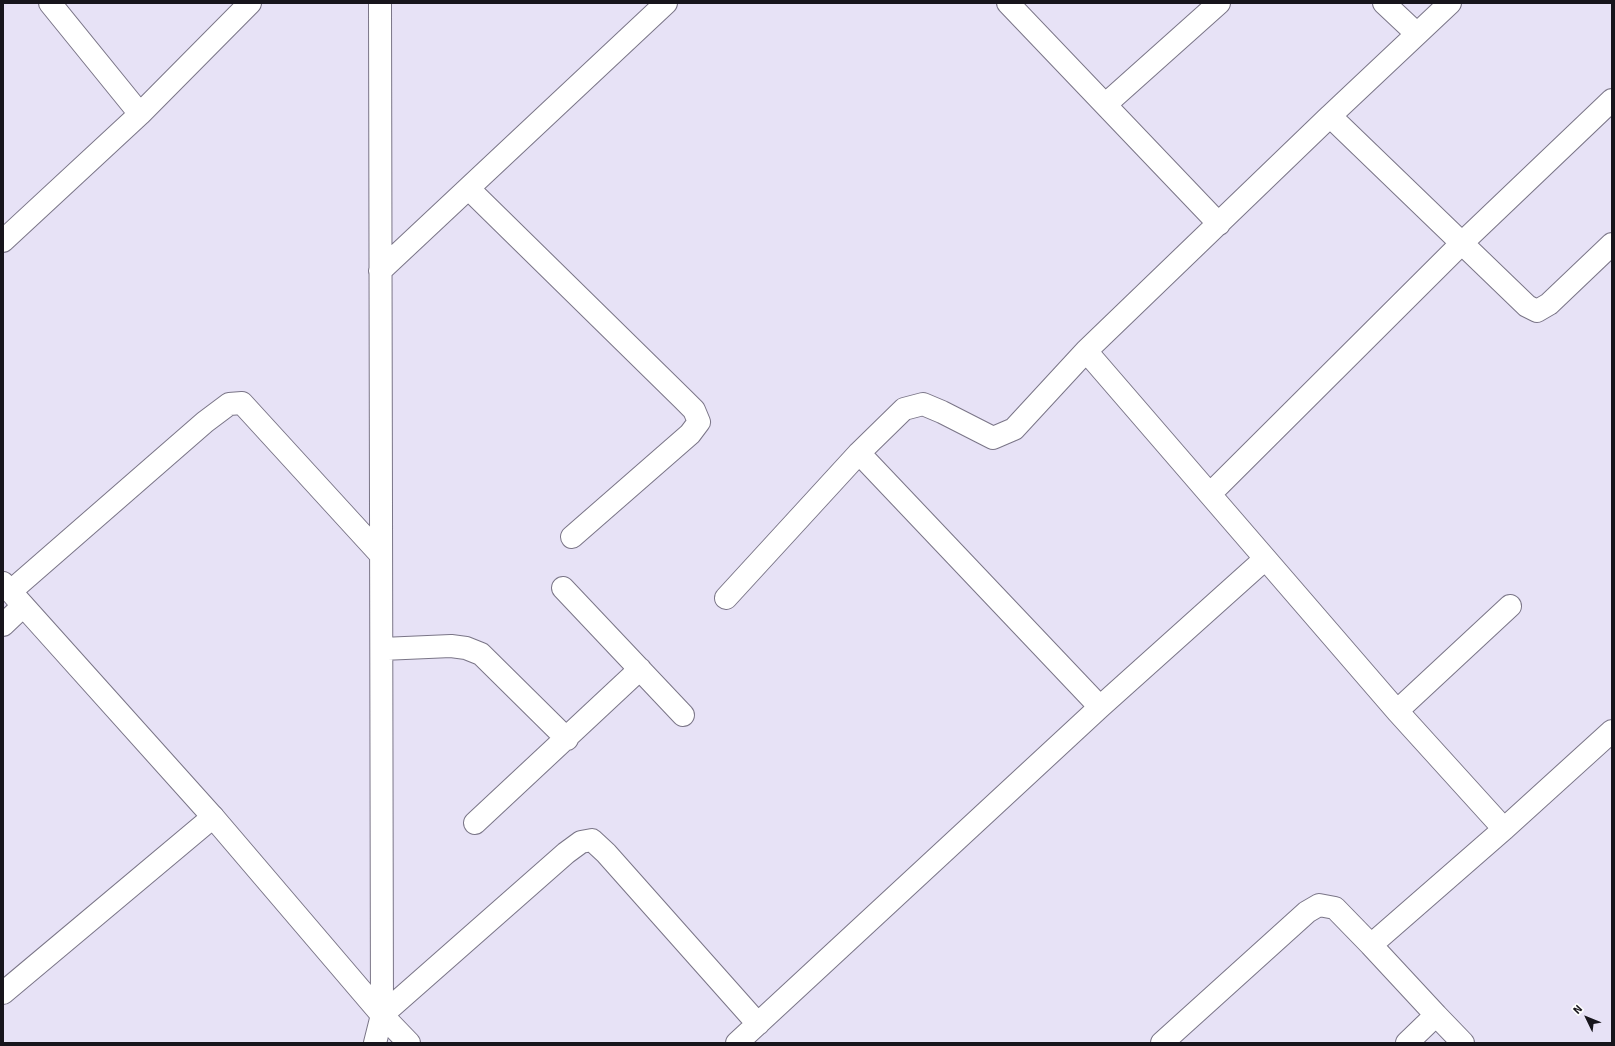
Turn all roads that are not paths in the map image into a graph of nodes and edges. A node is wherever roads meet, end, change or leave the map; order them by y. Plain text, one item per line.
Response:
1 (50, 3) edge
2 (250, 3) edge
3 (380, 3) edge
4 (666, 3) edge
5 (1008, 3) edge
6 (1219, 3) edge
7 (1384, 3) edge
8 (1450, 3) edge
9 (1417, 34) junction
10 (1612, 100) edge
11 (1106, 104) junction
12 (140, 114) junction
13 (1330, 116) junction
14 (469, 189) junction
15 (1219, 224) junction
16 (3, 241) edge
17 (1462, 243) junction
18 (1612, 244) edge
19 (380, 272) junction
20 (1086, 351) junction
21 (859, 453) junction
22 (1210, 494) junction
23 (572, 537) dead end
24 (381, 555) junction
25 (1265, 559) junction
26 (563, 588) dead end
27 (12, 593) edge
28 (726, 598) dead end
29 (1510, 606) dead end
30 (3, 625) edge
31 (382, 650) junction
32 (640, 670) junction
33 (1100, 707) junction
34 (1397, 711) junction
35 (683, 715) dead end
36 (1612, 731) edge
37 (567, 739) junction
38 (213, 817) junction
39 (475, 822) dead end
40 (1504, 829) junction
41 (1370, 945) junction
42 (3, 992) edge
43 (1436, 1015) junction
44 (382, 1016) junction
45 (758, 1024) junction
46 (374, 1043) edge
47 (409, 1043) edge
48 (737, 1043) edge
49 (1162, 1043) edge
50 (1408, 1043) edge
51 (1463, 1043) edge

1 - 12 street
2 - 12 street
3 - 19 street
4 - 14 street
5 - 11 street
6 - 11 street
7 - 9 street
8 - 9 street
9 - 13 street
10 - 17 street
11 - 15 street
12 - 16 street
13 - 15 street
13 - 17 street
14 - 19 street
14 - 23 street
15 - 20 street
17 - 18 street
17 - 22 street
19 - 24 street
20 - 21 street
20 - 22 street
21 - 28 street
21 - 33 street
22 - 25 street
24 - 27 street
24 - 31 street
25 - 33 street
25 - 34 street
26 - 32 street
27 - 30 street
27 - 38 street
29 - 34 street
31 - 37 street
31 - 44 street
32 - 35 street
32 - 37 street
33 - 45 street
34 - 40 street
36 - 40 street
37 - 39 street
38 - 42 street
38 - 44 street
40 - 41 street
41 - 43 street
41 - 49 street
43 - 50 street
43 - 51 street
44 - 45 street
44 - 46 street
44 - 47 street
45 - 48 street

